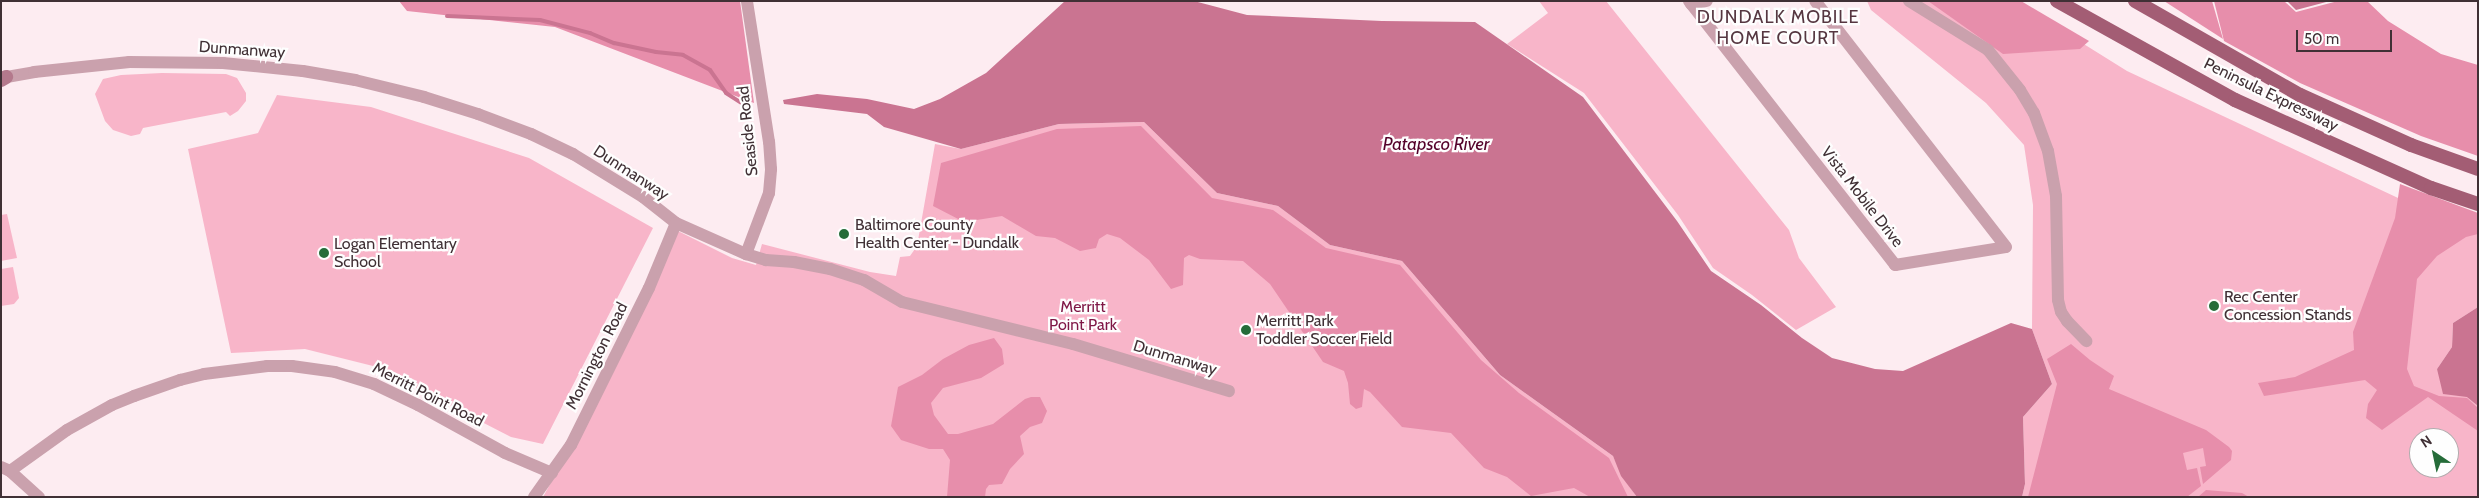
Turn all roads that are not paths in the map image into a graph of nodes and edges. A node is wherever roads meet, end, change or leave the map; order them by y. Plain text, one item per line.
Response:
1 (747, 1) edge
2 (1707, 1) edge
3 (1815, 1) edge
4 (1909, 1) edge
5 (2057, 1) edge
6 (2135, 1) edge
7 (1690, 3) edge
8 (3, 78) edge
9 (2478, 169) edge
10 (2478, 204) edge
11 (676, 223) junction
12 (746, 254) junction
13 (2086, 340) dead end
14 (1229, 391) dead end
15 (6, 469) edge
16 (552, 473) junction
17 (39, 497) edge
18 (534, 497) edge

1 - 12 street, Seaside Road
2 - 7 street, Vista Mobile Drive
3 - 7 street, Vista Mobile Drive
4 - 13 street
5 - 10 main road, Peninsula Expressway
6 - 9 main road, Peninsula Expressway
8 - 11 street, Dunmanway
11 - 12 street, Dunmanway
11 - 16 street, Mornington Road
12 - 14 street, Dunmanway
15 - 16 street, Merritt Point Road
15 - 17 street
16 - 18 street, Mornington Road

